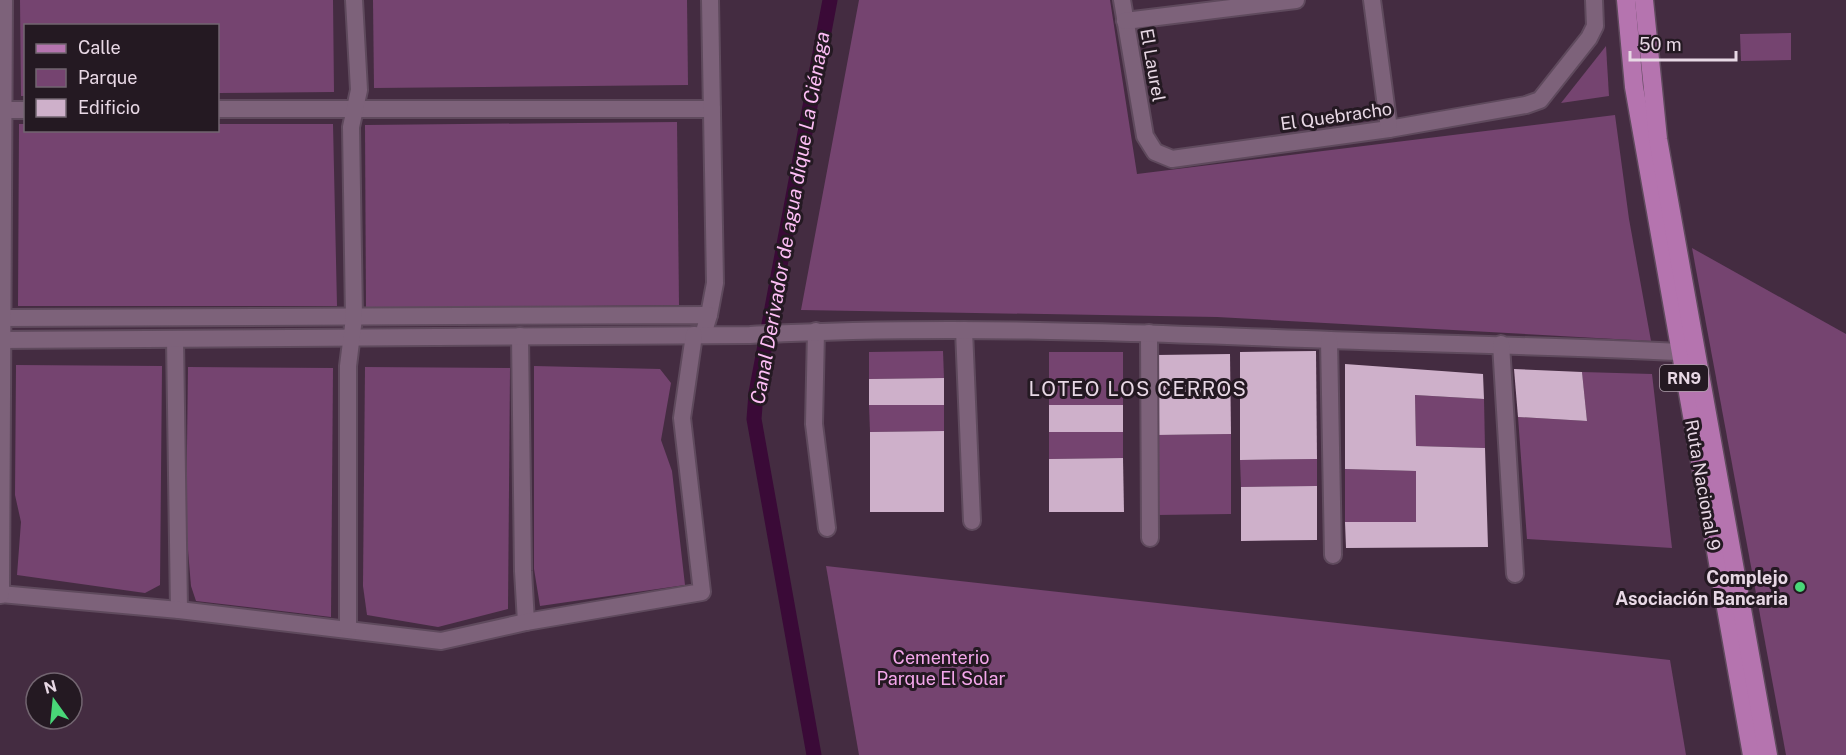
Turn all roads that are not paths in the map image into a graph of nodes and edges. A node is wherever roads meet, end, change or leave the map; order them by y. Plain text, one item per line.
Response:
1 (4, 0) edge
2 (354, 0) edge
3 (710, 0) edge
4 (1122, 0) edge
5 (1296, 0) edge
6 (1372, 0) edge
7 (1594, 0) edge
8 (1626, 0) edge
9 (1644, 0) edge
10 (1125, 21) junction
11 (354, 108) junction
12 (219, 109) edge
13 (712, 109) junction
14 (2, 110) edge
15 (24, 110) edge
16 (1389, 129) junction
17 (1145, 136) joint
18 (709, 315) junction
19 (1, 318) edge
20 (354, 318) junction
21 (964, 330) junction
22 (816, 331) junction
23 (1149, 333) junction
24 (699, 335) junction
25 (520, 336) junction
26 (352, 338) junction
27 (175, 339) junction
28 (1, 340) edge
29 (1329, 340) junction
30 (1501, 344) junction
31 (1679, 352) junction
32 (972, 521) dead end
33 (827, 528) dead end
34 (1150, 538) dead end
35 (1333, 555) dead end
36 (1515, 574) dead end
37 (1, 595) edge
38 (178, 610) junction
39 (526, 621) junction
40 (348, 629) junction
41 (1752, 755) edge
42 (1768, 755) edge

1 - 14 street
2 - 11 street
3 - 13 street
4 - 10 street, El Laurel
5 - 10 street
6 - 16 street
7 - 16 street, El Quebracho
8 - 31 main road, Ruta Nacional 9 / RN9
9 - 42 main road, Ruta Nacional 9 / RN9
10 - 17 street, El Laurel
11 - 12 street
11 - 13 street
11 - 20 street
13 - 18 street
14 - 15 street
14 - 19 street
16 - 17 street, El Quebracho
18 - 20 street
18 - 24 street
19 - 20 street
19 - 28 street
20 - 26 street
21 - 22 street
21 - 23 street
21 - 32 street
22 - 24 street
22 - 33 street
23 - 29 street
23 - 34 street
24 - 25 street
24 - 39 street
25 - 26 street
25 - 39 street
26 - 27 street
26 - 40 street
27 - 28 street
27 - 38 street
28 - 37 street
29 - 30 street
29 - 35 street
30 - 31 street
30 - 36 street
31 - 41 main road, Ruta Nacional 9 / RN9
37 - 38 street
38 - 40 street
39 - 40 street

